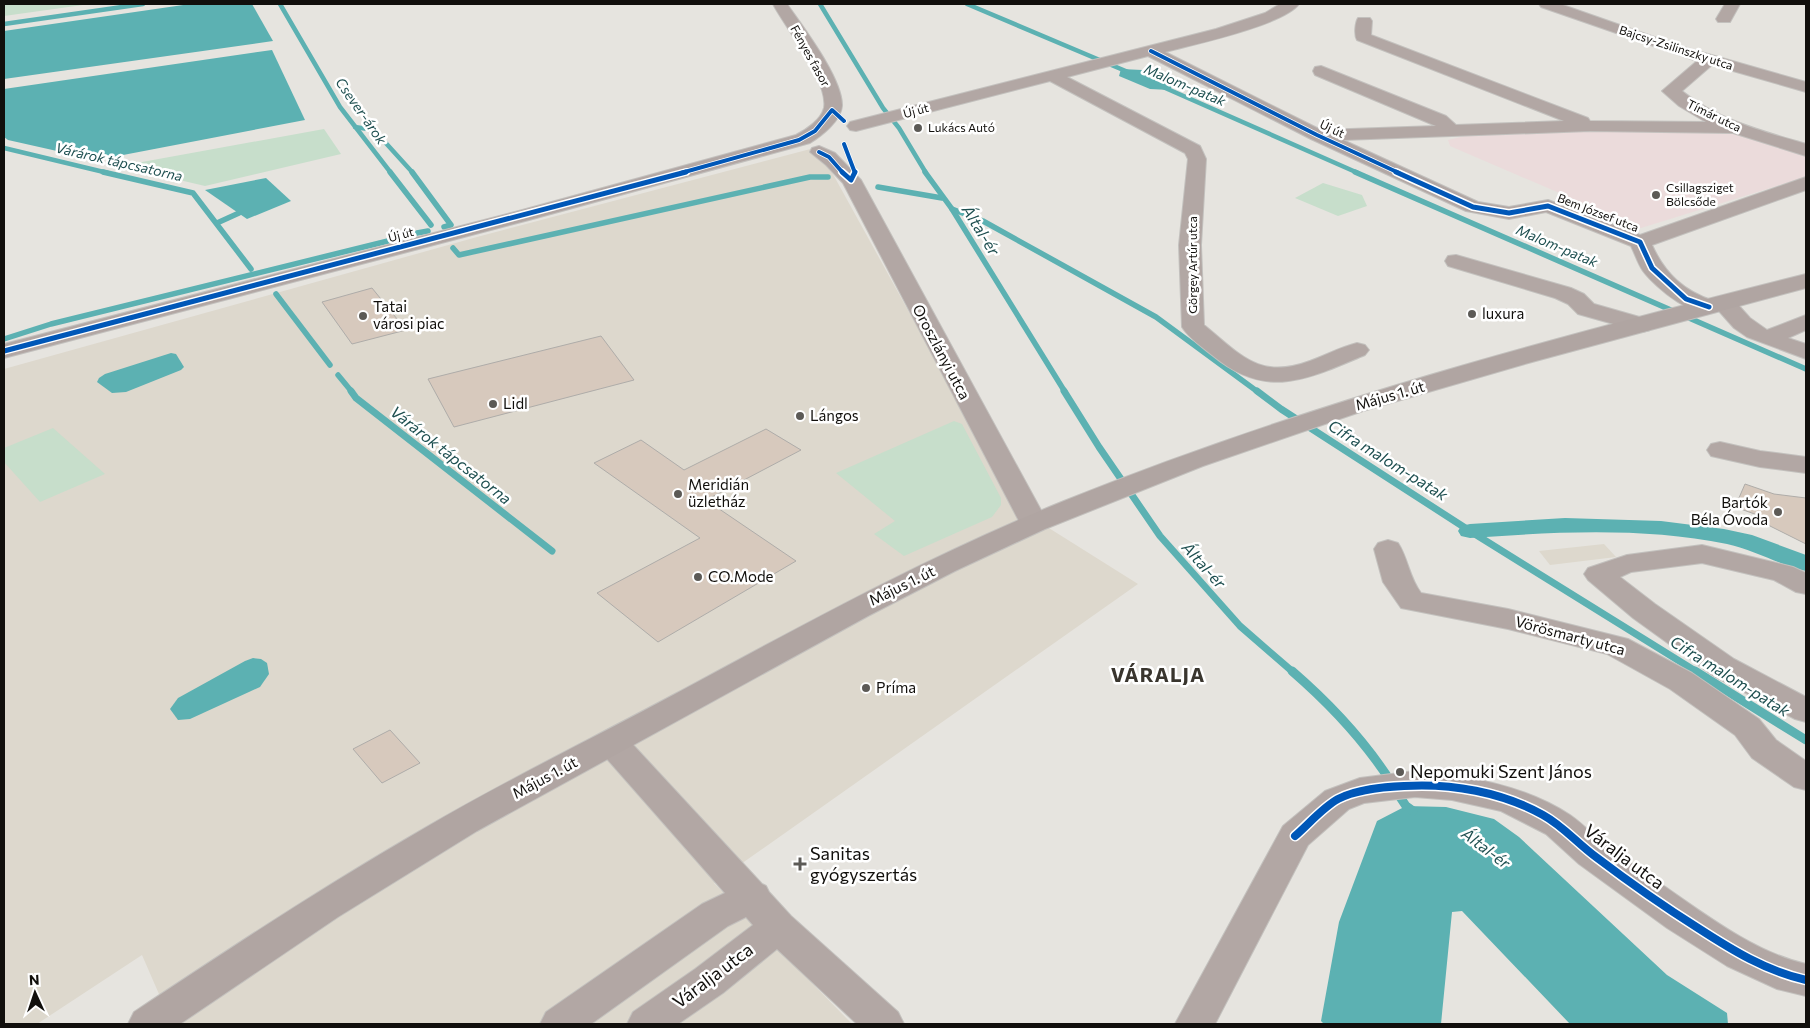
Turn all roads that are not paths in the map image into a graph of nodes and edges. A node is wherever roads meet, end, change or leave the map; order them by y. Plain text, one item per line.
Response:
1 (780, 4) edge
2 (1291, 4) edge
3 (1546, 4) edge
4 (1732, 4) edge
5 (1724, 19) dead end
6 (1364, 21) dead end
7 (1151, 51) junction
8 (1708, 60) junction
9 (1316, 69) dead end
10 (1052, 76) junction
11 (1806, 87) edge
12 (838, 121) junction
13 (1590, 126) junction
14 (1735, 128) junction
15 (1450, 129) junction
16 (1317, 135) junction
17 (844, 144) junction
18 (811, 147) junction
19 (1806, 150) edge
20 (851, 180) junction
21 (1806, 183) edge
22 (1509, 213) joint
23 (1640, 242) junction
24 (1456, 261) dead end
25 (1806, 281) edge
26 (1699, 310) junction
27 (1806, 322) edge
28 (1642, 325) junction
29 (1767, 338) junction
30 (1357, 350) dead end
31 (4, 351) edge
32 (1806, 352) edge
33 (1720, 450) dead end
34 (1806, 465) edge
35 (1034, 524) junction
36 (1388, 549) dead end
37 (1806, 585) edge
38 (1806, 711) edge
39 (612, 743) junction
40 (1806, 778) edge
41 (753, 896) junction
42 (778, 927) junction
43 (1806, 980) edge
44 (148, 1024) edge
45 (560, 1024) edge
46 (647, 1024) edge
47 (884, 1024) edge
48 (1195, 1024) edge

1 - 12 street, Fényes fasor
2 - 7 street, Új út
3 - 8 street, Bajcsy-Zsilinszky utca
4 - 5 street
6 - 13 street, Új út
7 - 10 street, Új út
7 - 16 street, Új út
8 - 11 street, Bajcsy-Zsilinszky utca
8 - 14 street, Tímár utca
9 - 15 street
10 - 12 street, Új út
10 - 30 street, Görgey Artúr utca
12 - 17 street
12 - 18 street
13 - 14 street, Új út
13 - 15 street, Új út
14 - 19 street, Tímár utca
15 - 16 street, Új út
16 - 22 street, Új út
17 - 18 street, Új út
17 - 20 street, Oroszlányi utca
18 - 20 street, Oroszlányi utca
18 - 31 street, Új út
20 - 35 street, Oroszlányi utca
21 - 23 street
22 - 23 street, Bem József utca
23 - 26 street, Bem József utca
24 - 28 street
25 - 26 main road, Május 1. út
26 - 28 main road, Május 1. út
26 - 29 street
27 - 29 street
28 - 35 main road, Május 1. út
29 - 32 street
33 - 34 street
35 - 39 main road, Május 1. út
36 - 40 street, Vörösmarty utca
37 - 38 street
39 - 41 street
39 - 44 main road, Május 1. út
41 - 42 street
41 - 45 street
42 - 46 street, Váralja utca
42 - 47 street
43 - 48 street, Váralja utca

